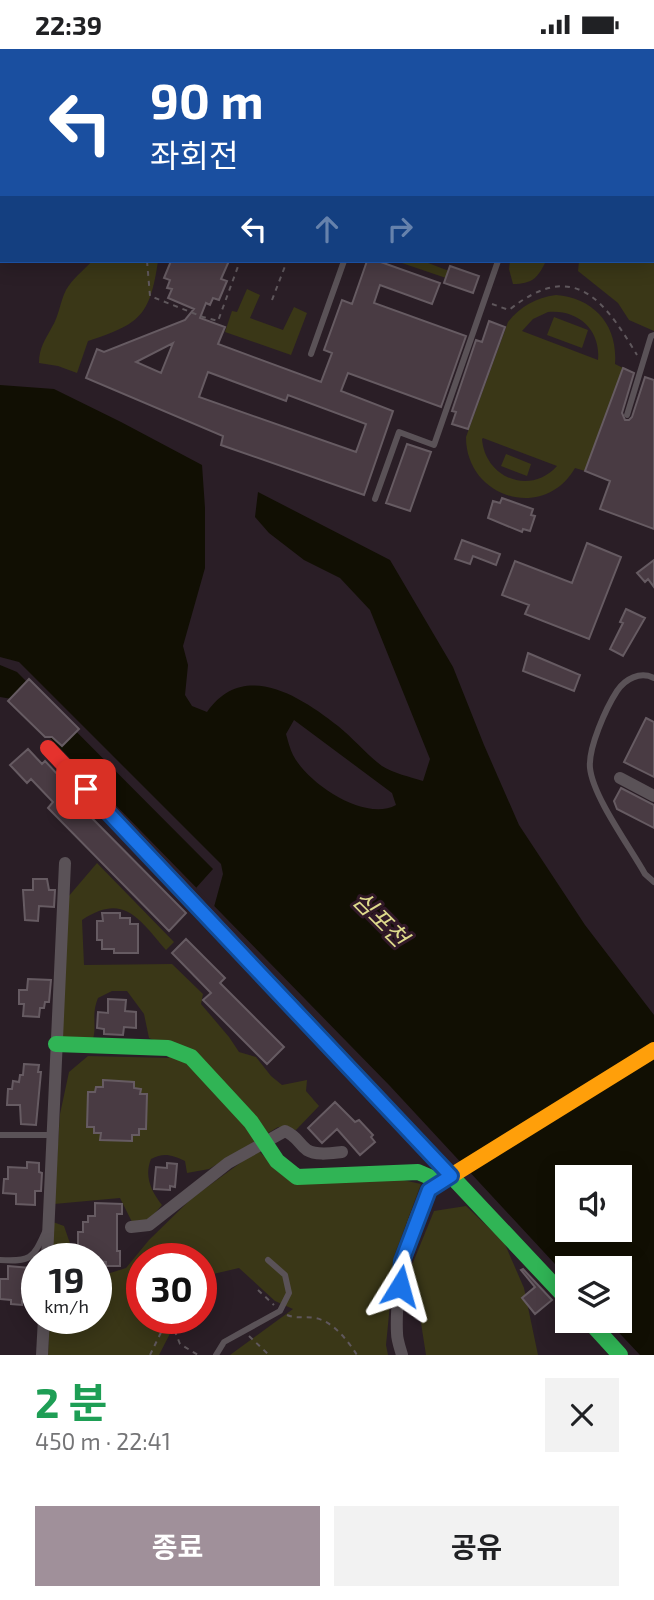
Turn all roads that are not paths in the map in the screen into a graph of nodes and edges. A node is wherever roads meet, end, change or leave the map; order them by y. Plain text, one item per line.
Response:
1 (343, 263) edge
2 (497, 263) edge
3 (654, 335) edge
4 (311, 354) dead end
5 (627, 415) dead end
6 (375, 499) dead end
7 (654, 678) edge
8 (48, 748) dead end
9 (620, 778) dead end
10 (654, 796) edge
11 (65, 863) dead end
12 (654, 882) edge
13 (56, 1044) junction
14 (654, 1050) edge
15 (0, 1135) edge
16 (52, 1135) junction
17 (264, 1141) junction
18 (342, 1152) dead end
19 (445, 1179) junction
20 (48, 1223) junction
21 (131, 1227) dead end
22 (47, 1243) edge
23 (0, 1260) edge
24 (268, 1260) dead end
25 (555, 1287) edge
26 (600, 1333) edge
27 (43, 1334) edge
28 (42, 1355) edge
29 (216, 1355) edge
30 (402, 1355) edge
31 (620, 1355) edge

1 - 4 lane
2 - 6 lane
3 - 5 lane
7 - 12 lane
8 - 19 street
9 - 10 street
11 - 13 street
13 - 16 street
13 - 17 street
14 - 19 street
15 - 16 lane
16 - 20 street
17 - 18 street
17 - 19 street
17 - 21 street
19 - 25 street
19 - 30 street
20 - 22 street
20 - 23 lane
24 - 29 lane
26 - 31 street
27 - 28 street

